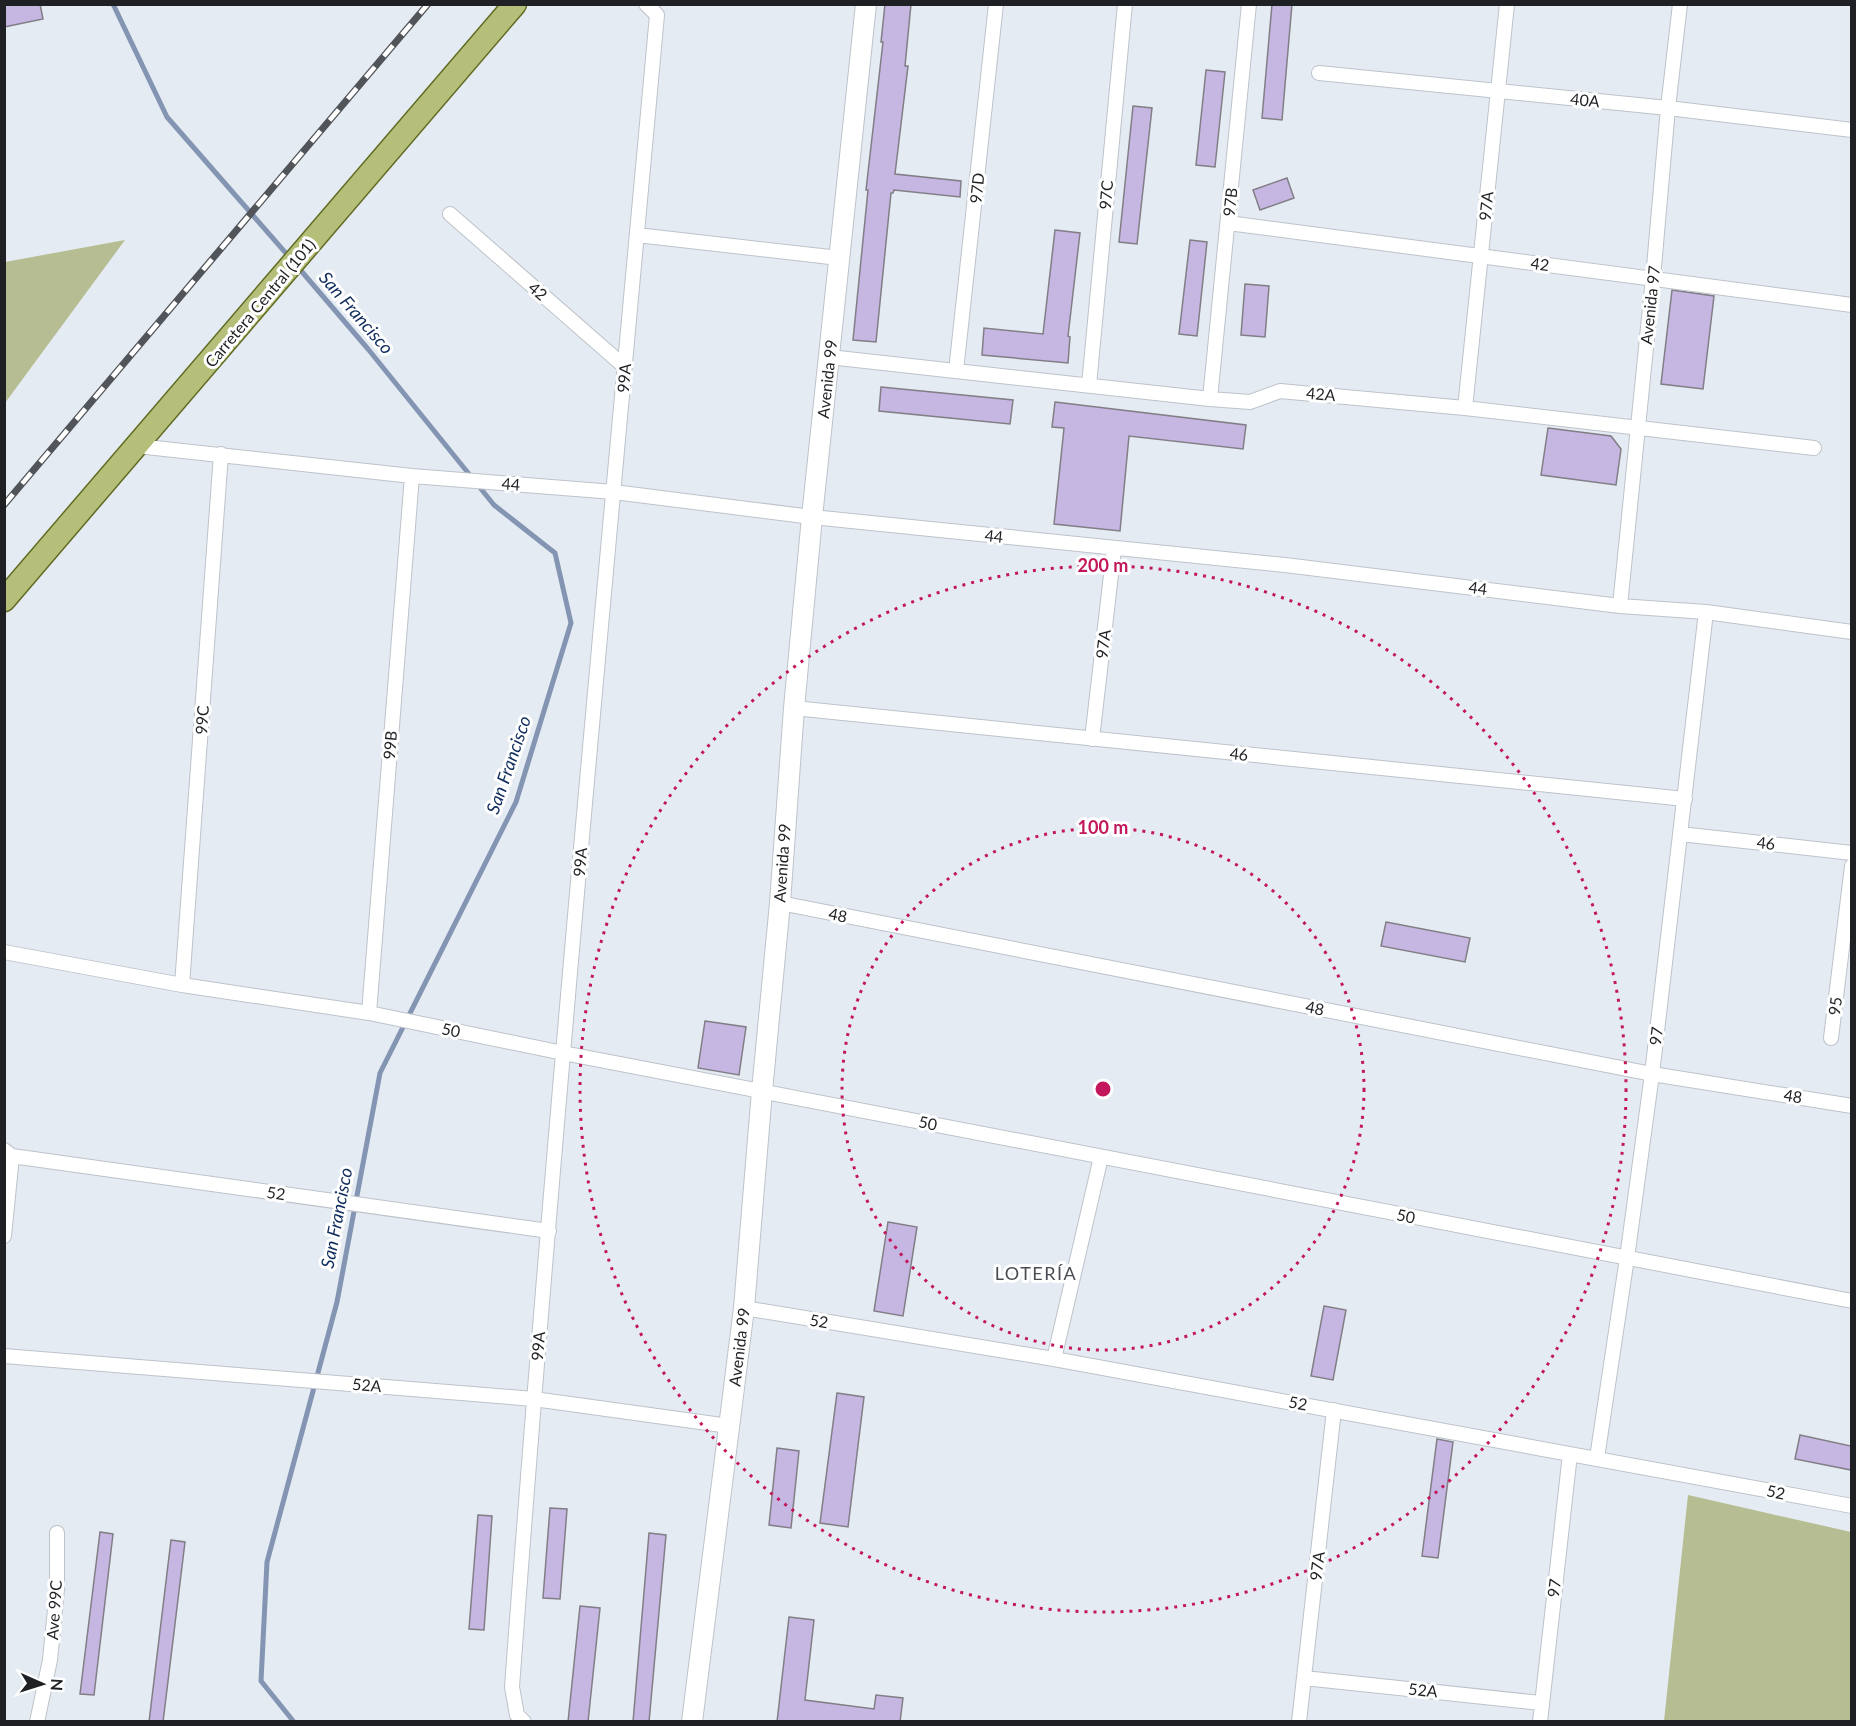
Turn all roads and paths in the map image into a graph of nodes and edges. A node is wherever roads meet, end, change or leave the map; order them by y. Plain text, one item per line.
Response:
1 (515, 4) edge
2 (646, 4) edge
3 (866, 4) edge
4 (996, 4) edge
5 (1125, 4) edge
6 (1249, 4) edge
7 (1508, 4) edge
8 (1680, 4) edge
9 (1319, 73) dead end
10 (1498, 92) junction
11 (1668, 108) junction
12 (1851, 130) edge
13 (450, 214) dead end
14 (1228, 223) junction
15 (637, 235) junction
16 (1481, 256) junction
17 (839, 258) junction
18 (1653, 278) junction
19 (1851, 305) edge
20 (829, 357) junction
21 (625, 367) junction
22 (956, 371) junction
23 (1089, 385) junction
24 (1210, 399) junction
25 (1465, 408) junction
26 (1638, 429) junction
27 (137, 446) junction
28 (1814, 448) dead end
29 (221, 454) junction
30 (412, 477) junction
31 (614, 492) junction
32 (812, 517) junction
33 (1114, 549) junction
34 (4, 600) edge
35 (1620, 606) junction
36 (1706, 612) junction
37 (1851, 632) edge
38 (794, 708) junction
39 (1092, 739) junction
40 (1685, 799) junction
41 (1680, 834) junction
42 (1851, 852) edge
43 (1851, 866) edge
44 (780, 903) junction
45 (4, 952) edge
46 (182, 985) junction
47 (369, 1013) junction
48 (1831, 1038) dead end
49 (563, 1053) junction
50 (1652, 1074) junction
51 (762, 1090) junction
52 (1851, 1106) edge
53 (8, 1153) edge
54 (1101, 1157) junction
55 (549, 1231) junction
56 (4, 1236) edge
57 (1628, 1258) junction
58 (1851, 1301) edge
59 (744, 1308) junction
60 (4, 1356) edge
61 (1054, 1359) junction
62 (534, 1399) junction
63 (1334, 1410) junction
64 (729, 1426) junction
65 (1570, 1454) junction
66 (1597, 1458) junction
67 (1851, 1506) edge
68 (57, 1533) dead end
69 (1304, 1678) junction
70 (1541, 1703) junction
71 (37, 1722) edge
72 (524, 1722) edge
73 (692, 1722) edge
74 (1299, 1722) edge
75 (1540, 1722) edge

1 - 27 main road, Carretera Central (101)
2 - 15 street, 99A
3 - 17 street, Avenida 99
4 - 22 street, 97D
5 - 23 street, 97C
6 - 14 street, 97B
7 - 10 street, 97A
8 - 11 street, Avenida 97
9 - 10 street, 40A
10 - 11 street, 40A
10 - 16 street, 97A
11 - 12 street, 40A
11 - 18 street, Avenida 97
13 - 21 street, 42
14 - 16 street, 42
14 - 24 street, 97B
15 - 17 street
15 - 21 street, 99A
16 - 18 street, 42
16 - 25 street, 97A
17 - 20 street, Avenida 99
18 - 19 street, 42
18 - 26 street, Avenida 97
20 - 22 street, 42A
20 - 32 street, Avenida 99
21 - 31 street, 99A
22 - 23 street, 42A
23 - 24 street, 42A
24 - 25 street, 42A
25 - 26 street, 42A
26 - 28 street, 42A
26 - 35 street, Avenida 97
27 - 29 street, 44
27 - 34 main road, Carretera Central (101)
29 - 30 street, 44
29 - 46 street, 99C
30 - 31 street, 44
30 - 47 street, 99B
31 - 32 street, 44
31 - 49 street, 99A
32 - 33 street, 44
32 - 38 street, Avenida 99
33 - 35 street, 44
33 - 39 street, 97A
35 - 36 street, 44
36 - 37 street, 44
36 - 40 street, 97
38 - 39 street, 46
38 - 44 street, Avenida 99
39 - 40 street, 46
40 - 41 street, 97
41 - 42 street, 46
41 - 50 street, 97
43 - 48 street, 95
44 - 50 street, 48
44 - 51 street, Avenida 99
45 - 46 street, 50
46 - 47 street, 50
47 - 49 street, 50
49 - 51 street, 50
49 - 55 street, 99A
50 - 52 street, 48
50 - 57 street, 97
51 - 54 street, 50
51 - 59 street, Avenida 99
53 - 55 street, 52
53 - 56 street
54 - 57 street, 50
54 - 61 street
55 - 62 street, 99A
57 - 58 street, 50
57 - 66 street, 97
59 - 61 street, 52
59 - 64 street, Avenida 99
60 - 62 street, 52A
61 - 63 street, 52
62 - 64 street, 52A
62 - 72 street, 99A
63 - 65 street, 52
63 - 69 street, 97A
64 - 73 street, Avenida 99
65 - 66 street, 52
65 - 70 street, 97
66 - 67 street, 52
68 - 71 street, Ave 99C
69 - 70 street, 52A
69 - 74 street, 97A
70 - 75 street, 97

